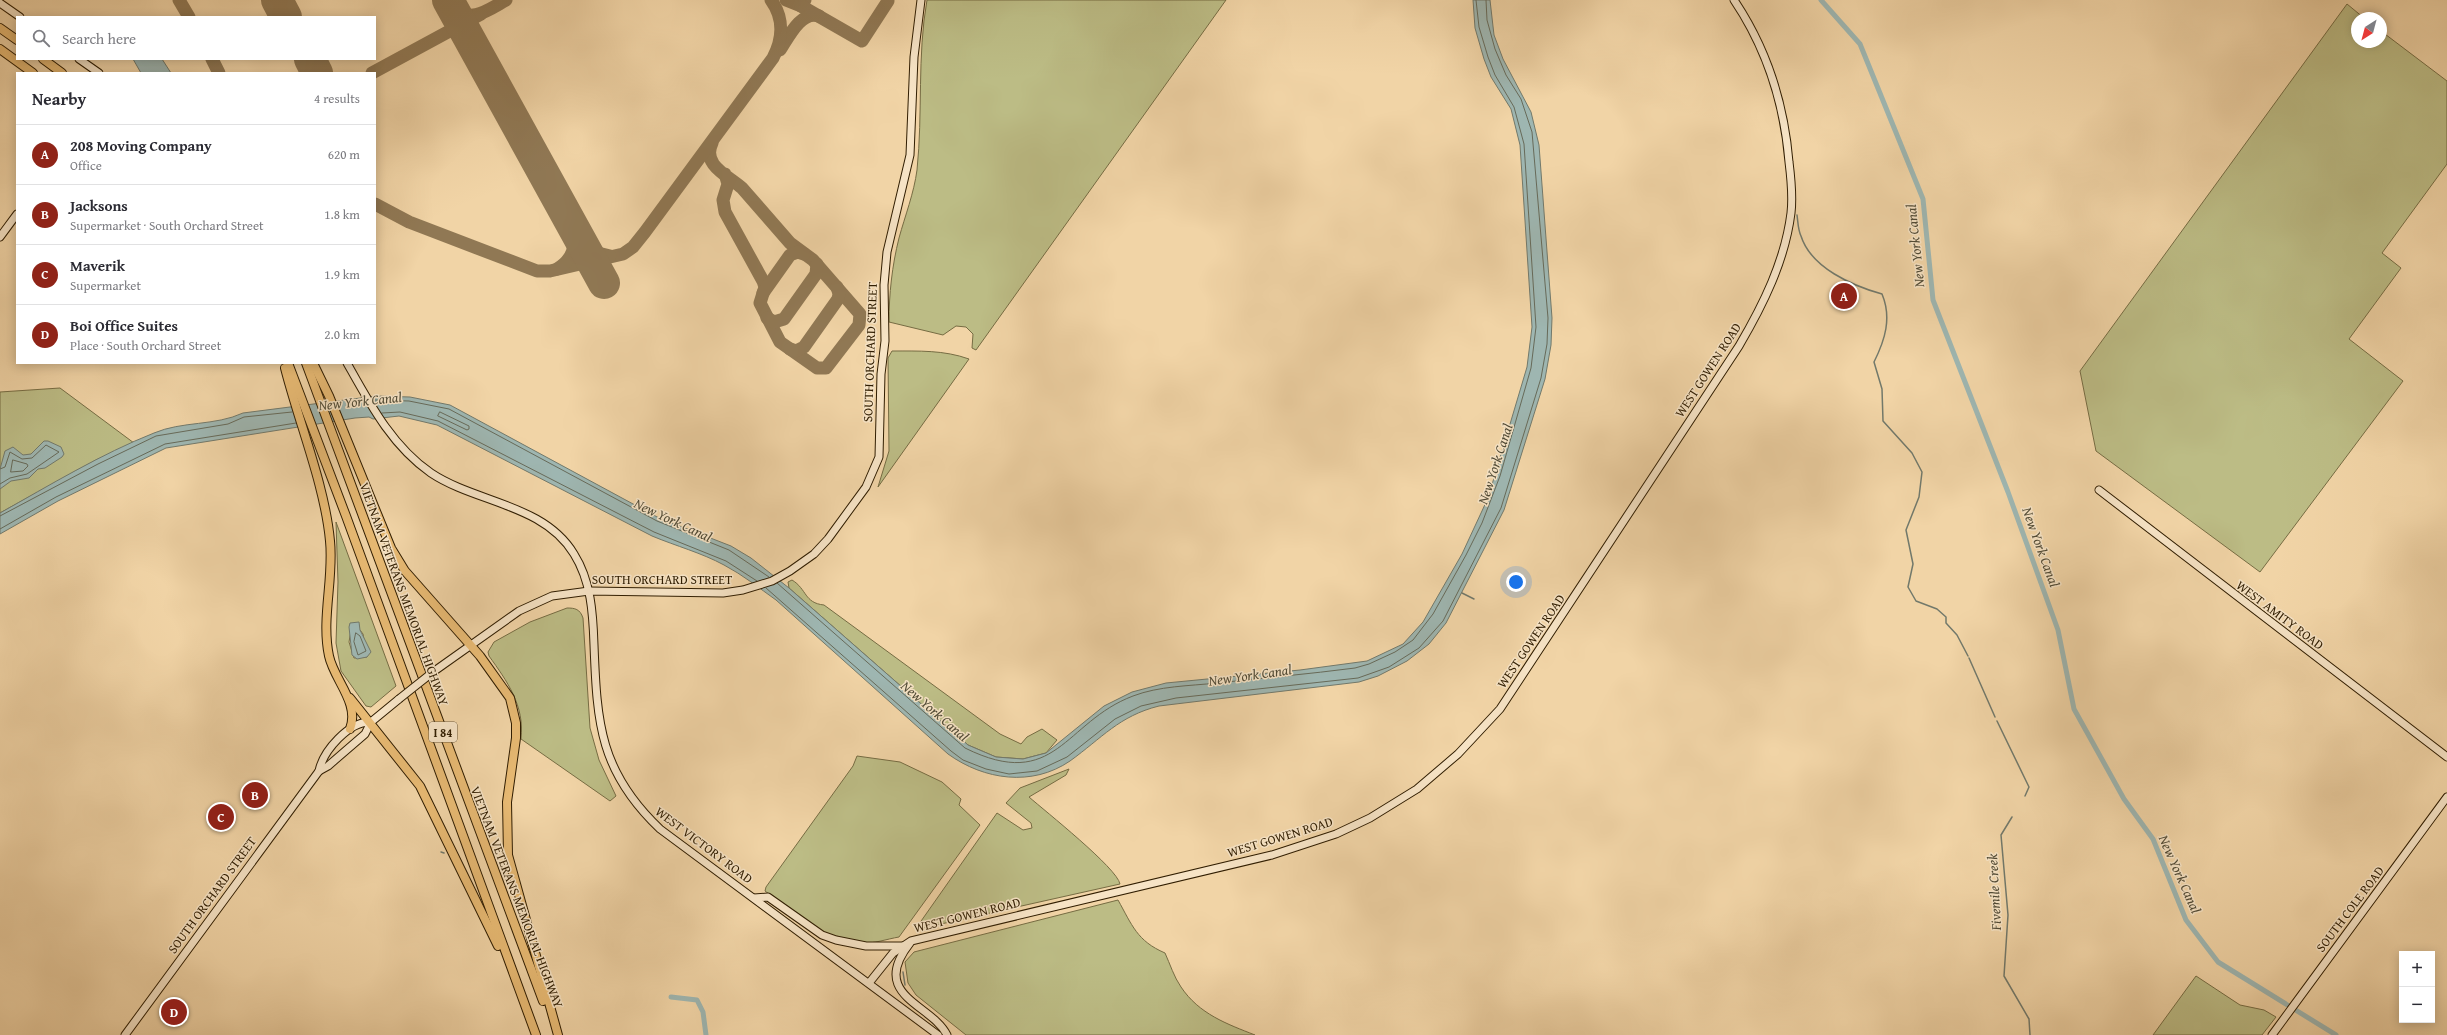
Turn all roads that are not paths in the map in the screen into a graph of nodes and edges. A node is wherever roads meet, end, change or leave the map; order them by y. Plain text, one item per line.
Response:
1 (921, 0) edge
2 (1734, 0) edge
3 (0, 3) edge
4 (19, 16) edge
5 (0, 28) edge
6 (16, 39) edge
7 (0, 49) edge
8 (44, 60) edge
9 (80, 60) edge
10 (32, 72) edge
11 (61, 72) edge
12 (98, 72) edge
13 (16, 215) edge
14 (0, 237) edge
15 (284, 364) edge
16 (288, 364) edge
17 (306, 364) edge
18 (313, 364) edge
19 (348, 364) edge
20 (298, 401) junction
21 (2099, 490) dead end
22 (589, 591) junction
23 (470, 644) junction
24 (346, 694) junction
25 (371, 722) junction
26 (350, 729) junction
27 (2447, 757) edge
28 (319, 771) junction
29 (2447, 797) edge
30 (754, 898) junction
31 (911, 941) junction
32 (903, 946) junction
33 (869, 982) junction
34 (520, 992) junction
35 (125, 1035) edge
36 (536, 1035) edge
37 (557, 1035) edge
38 (938, 1035) edge
39 (947, 1035) edge
40 (2272, 1035) edge

1 - 22 main road, SOUTH ORCHARD STREET
2 - 31 main road, WEST GOWEN ROAD
3 - 4 main road
5 - 6 highway
7 - 10 highway
8 - 11 highway
9 - 12 main road
13 - 14 main road
15 - 20 highway
16 - 20 highway, VIETNAM VETERANS MEMORIAL HIGHWAY / I 84
17 - 37 highway, VIETNAM VETERANS MEMORIAL HIGHWAY / I 84
18 - 23 highway
19 - 22 main road, WEST VICTORY ROAD
20 - 24 highway
20 - 34 highway, VIETNAM VETERANS MEMORIAL HIGHWAY / I 84
21 - 27 main road, WEST AMITY ROAD
22 - 23 main road, SOUTH ORCHARD STREET
22 - 30 main road, WEST VICTORY ROAD
23 - 25 main road, SOUTH ORCHARD STREET, bridge
23 - 37 highway
24 - 25 highway
24 - 26 highway
25 - 26 main road, SOUTH ORCHARD STREET
25 - 28 main road, SOUTH ORCHARD STREET
25 - 34 highway
26 - 28 main road, SOUTH ORCHARD STREET
28 - 35 main road, SOUTH ORCHARD STREET
29 - 40 main road, SOUTH COLE ROAD
30 - 32 main road
30 - 33 main road, WEST VICTORY ROAD
31 - 32 main road, WEST GOWEN ROAD
31 - 39 main road
32 - 33 main road, WEST GOWEN ROAD
33 - 38 main road, WEST VICTORY ROAD
34 - 36 highway, VIETNAM VETERANS MEMORIAL HIGHWAY / I 84

